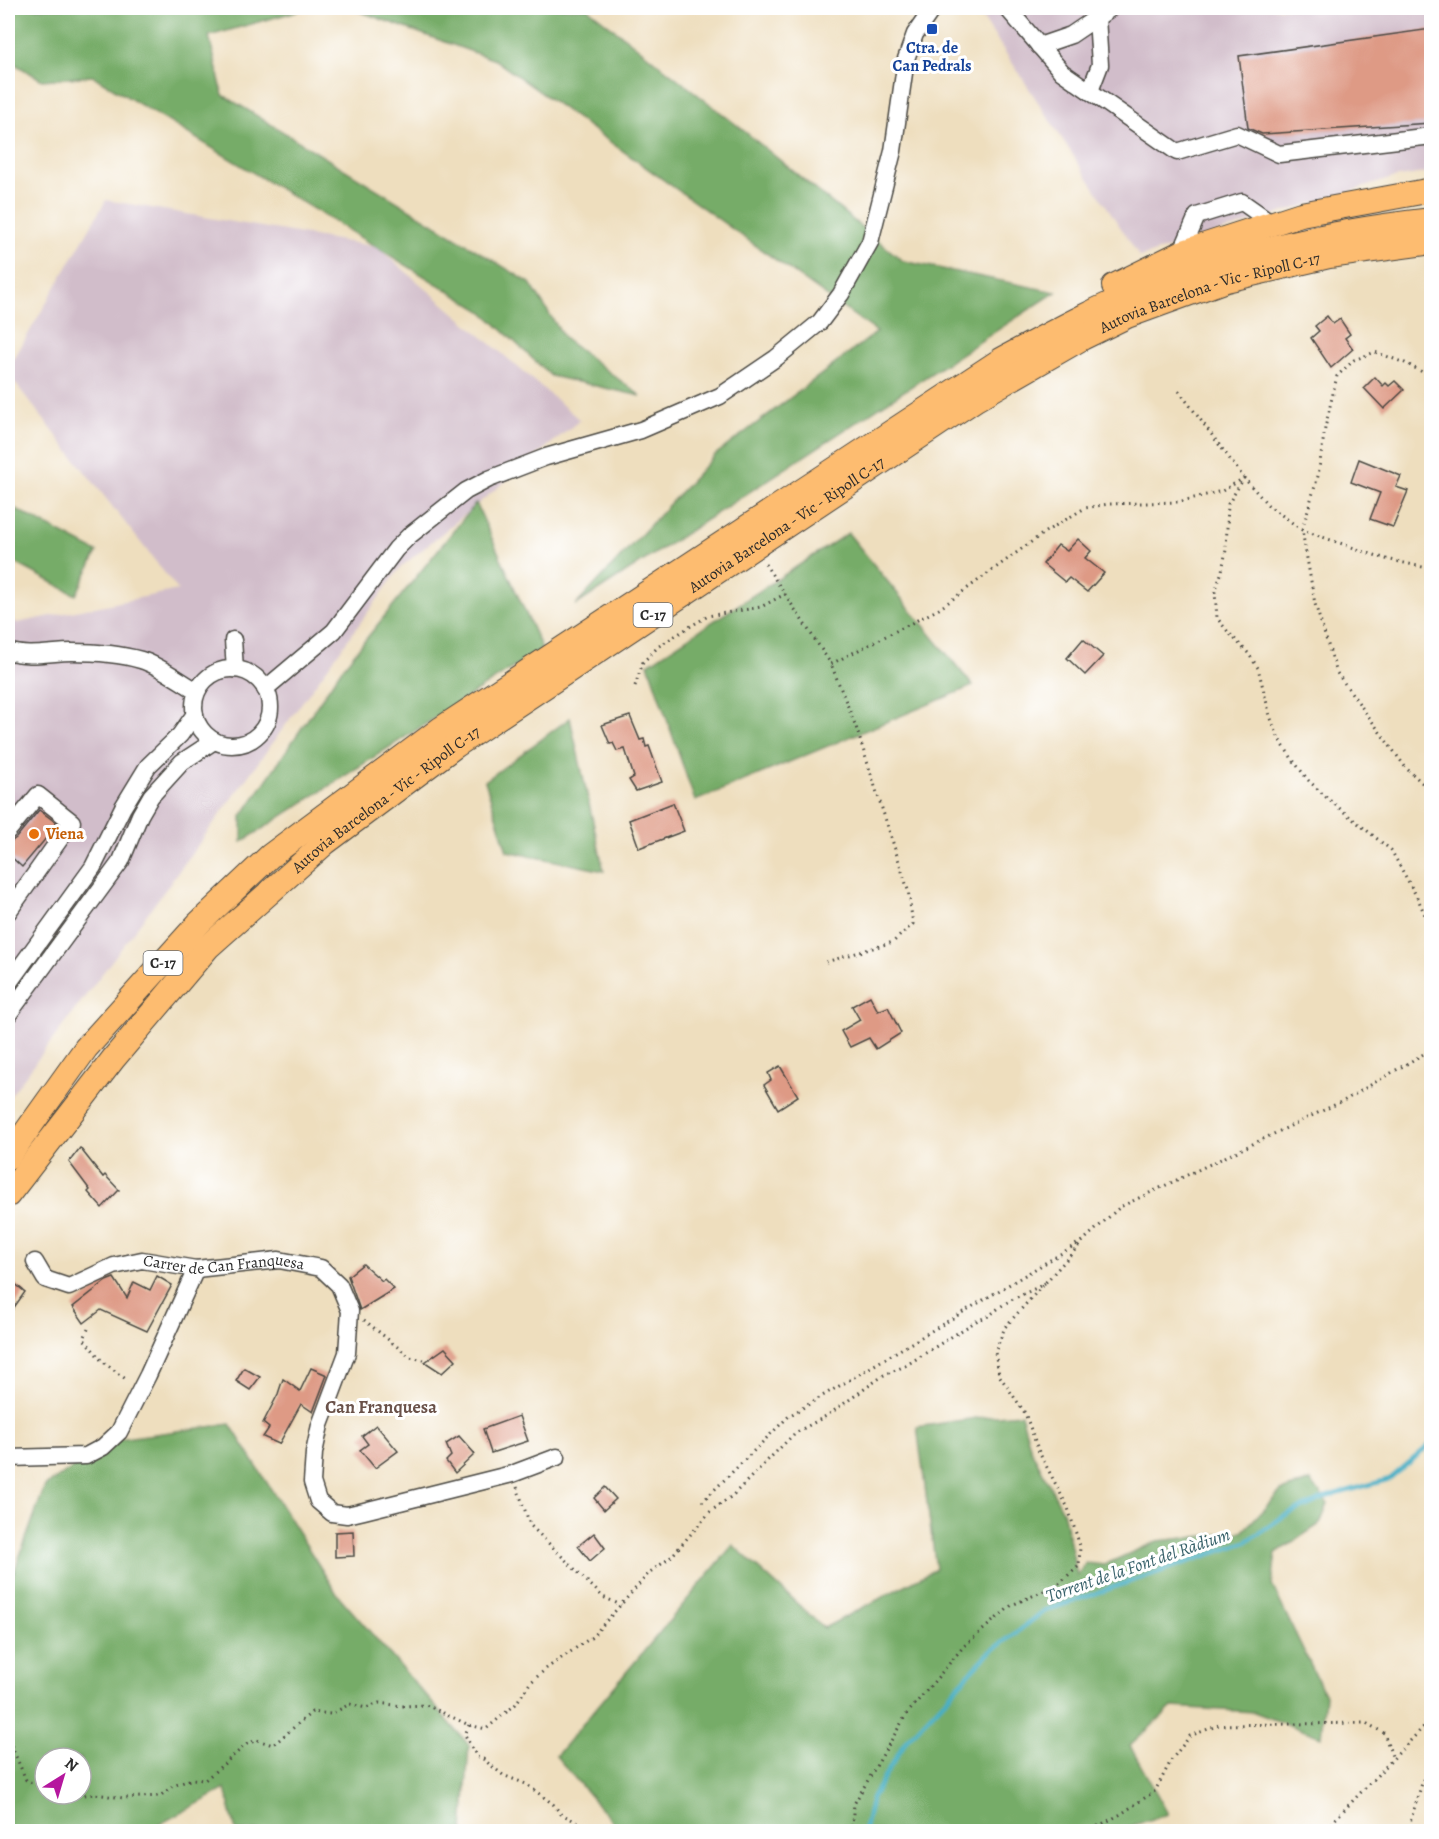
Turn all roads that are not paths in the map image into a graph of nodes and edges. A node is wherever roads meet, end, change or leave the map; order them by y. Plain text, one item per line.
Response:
1 (933, 8) edge
2 (1006, 8) edge
3 (1104, 12) edge
4 (1039, 46) junction
5 (1090, 92) junction
6 (1431, 136) edge
7 (1431, 190) edge
8 (1431, 220) edge
9 (1431, 242) edge
10 (1001, 360) junction
11 (233, 640) dead end
12 (8, 651) edge
13 (235, 669) junction
14 (265, 688) junction
15 (197, 692) junction
16 (195, 714) junction
17 (214, 741) junction
18 (8, 831) edge
19 (8, 912) edge
20 (8, 984) edge
21 (8, 1015) edge
22 (8, 1157) edge
23 (8, 1195) edge
24 (35, 1262) dead end
25 (196, 1269) junction
26 (557, 1457) dead end
27 (8, 1458) edge

1 - 14 street
2 - 4 street
3 - 4 street
3 - 5 street
4 - 5 street
5 - 6 street
7 - 10 highway
8 - 10 highway, Autovia Barcelona - Vic - Ripoll C-17 / C-17
9 - 23 highway, Autovia Barcelona - Vic - Ripoll C-17 / C-17
10 - 22 highway, Autovia Barcelona - Vic - Ripoll C-17 / C-17
11 - 13 street
12 - 15 street
13 - 14 street
13 - 15 street
14 - 17 street
15 - 16 street
16 - 17 street
16 - 20 street
17 - 21 street
18 - 19 street
24 - 25 street, Carrer de Can Franquesa
25 - 26 street, Carrer de Can Franquesa
25 - 27 street

